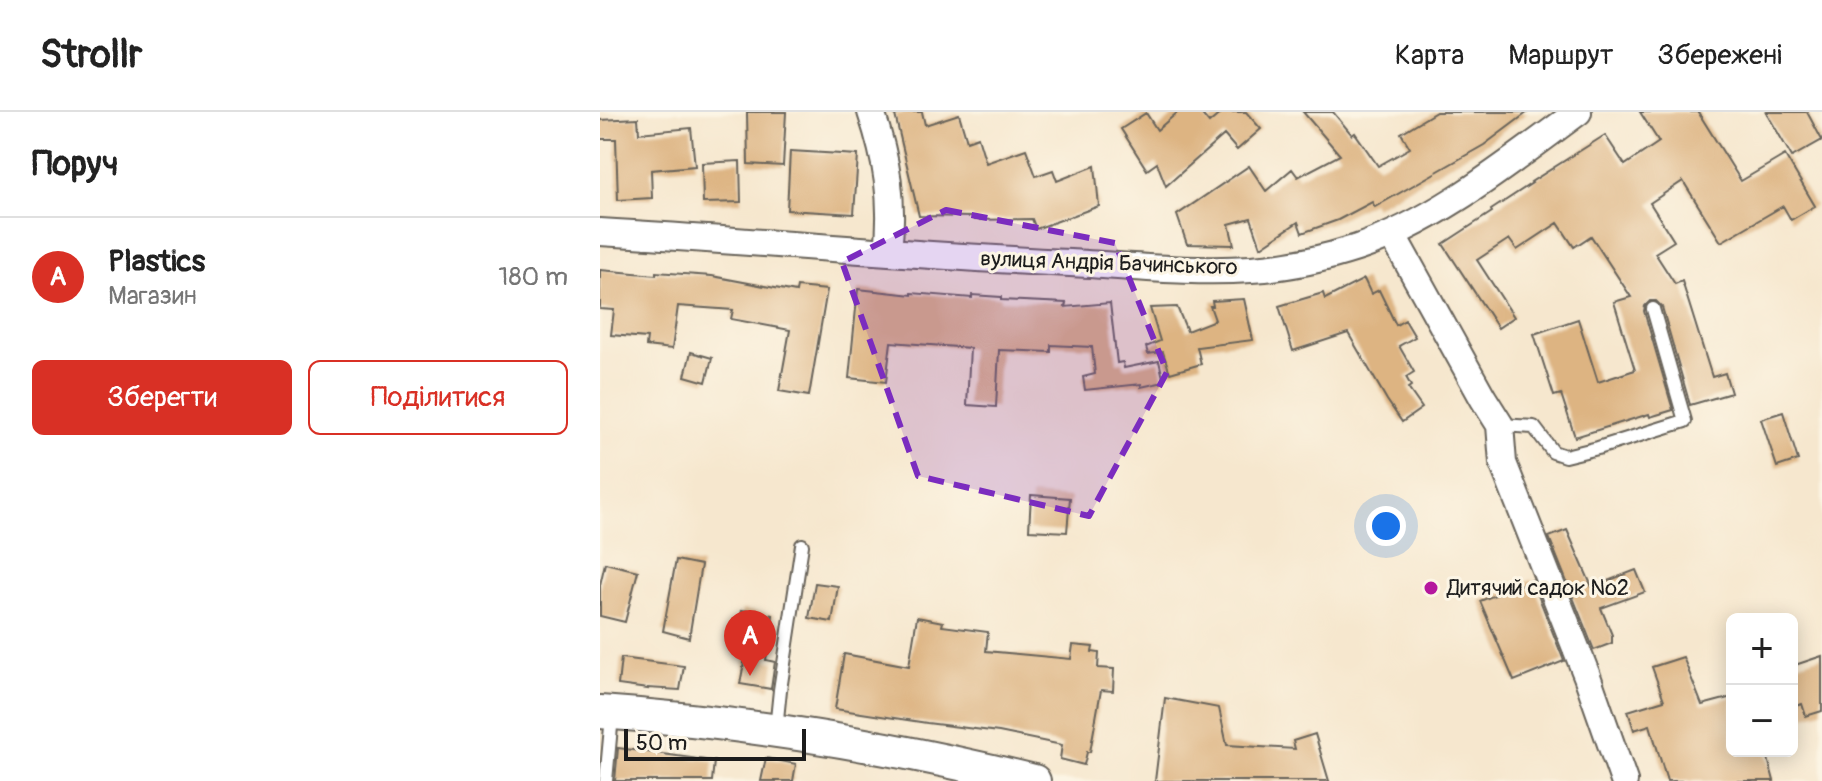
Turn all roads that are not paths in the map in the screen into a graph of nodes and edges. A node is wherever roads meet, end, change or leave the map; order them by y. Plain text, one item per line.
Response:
1 (871, 112) edge
2 (1578, 112) edge
3 (600, 232) edge
4 (1392, 234) junction
5 (888, 251) junction
6 (1653, 309) dead end
7 (1500, 425) junction
8 (802, 545) dead end
9 (606, 712) edge
10 (776, 729) junction
11 (606, 781) edge
12 (1034, 781) edge
13 (1624, 781) edge

1 - 5 street
2 - 4 street, вулиця Андрія Бачинського
3 - 5 street, вулиця Андрія Бачинського
4 - 5 street, вулиця Андрія Бачинського
4 - 7 street
6 - 7 lane
7 - 13 street
8 - 10 lane
9 - 10 street
9 - 11 lane
10 - 12 street

